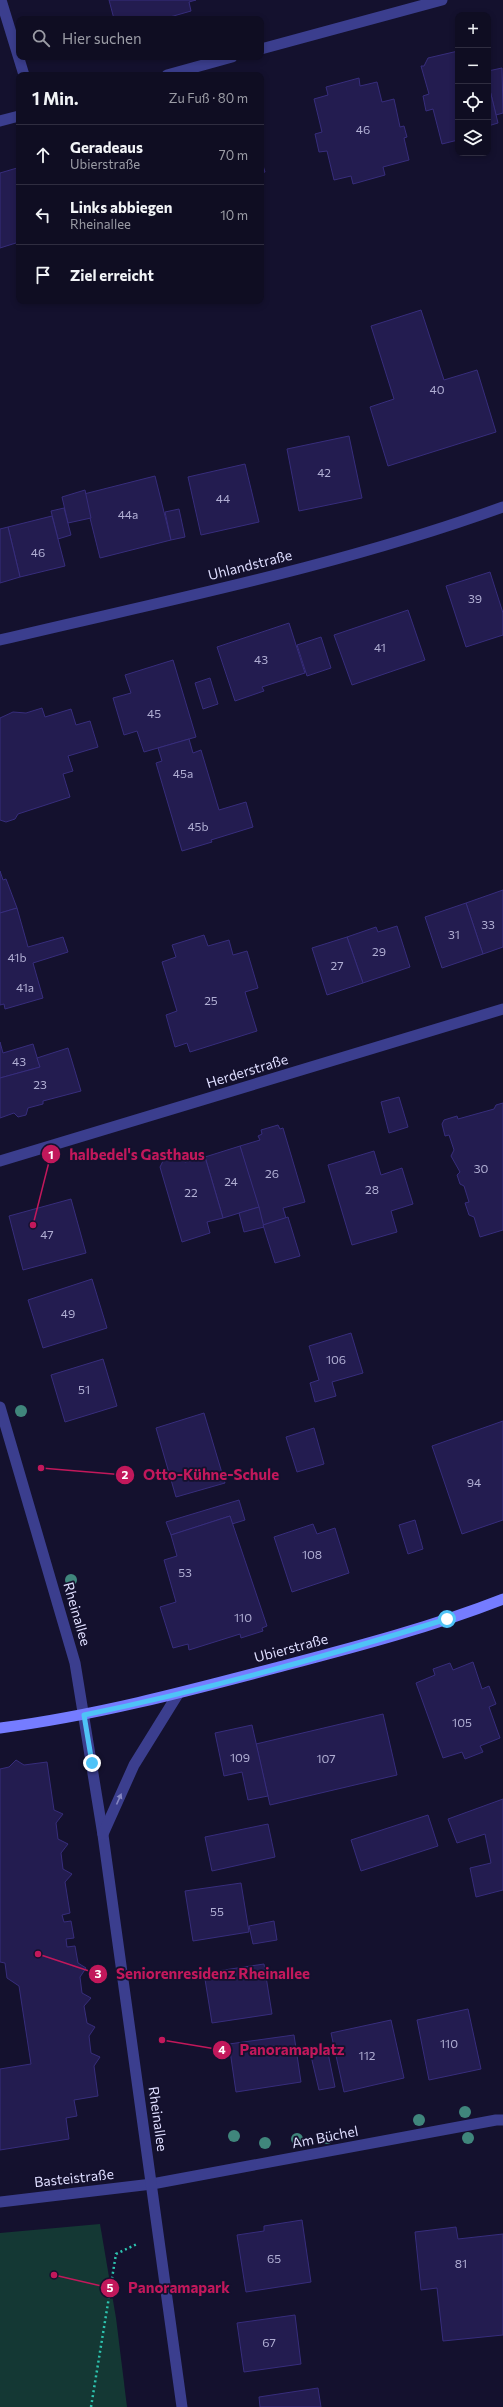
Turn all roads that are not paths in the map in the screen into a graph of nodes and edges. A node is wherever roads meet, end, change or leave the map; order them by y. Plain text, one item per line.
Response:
1 (2, 0) edge
2 (442, 0) edge
3 (16, 48) edge
4 (264, 48) edge
5 (20, 60) edge
6 (221, 60) edge
7 (23, 72) edge
8 (179, 72) edge
9 (16, 117) edge
10 (0, 121) edge
11 (503, 506) edge
12 (0, 640) edge
13 (503, 1009) edge
14 (0, 1161) edge
15 (0, 1407) edge
16 (503, 1599) edge
17 (178, 1694) junction
18 (84, 1715) junction
19 (0, 1728) edge
20 (103, 1835) junction
21 (503, 2120) edge
22 (152, 2184) junction
23 (0, 2202) edge
24 (182, 2407) edge

1 - 3 street
2 - 4 street
5 - 7 street
6 - 8 street
9 - 10 street
11 - 12 street, Uhlandstraße
13 - 14 street, Herderstraße
15 - 18 street, Rheinallee
16 - 17 main road, Ubierstraße
17 - 18 main road, Ubierstraße
20 -> 17 street
18 - 19 main road, Ubierstraße
18 - 20 street, Rheinallee
20 - 22 street, Rheinallee
21 - 22 street, Am Büchel
22 - 23 street, Basteistraße
22 - 24 street, Rheinallee

